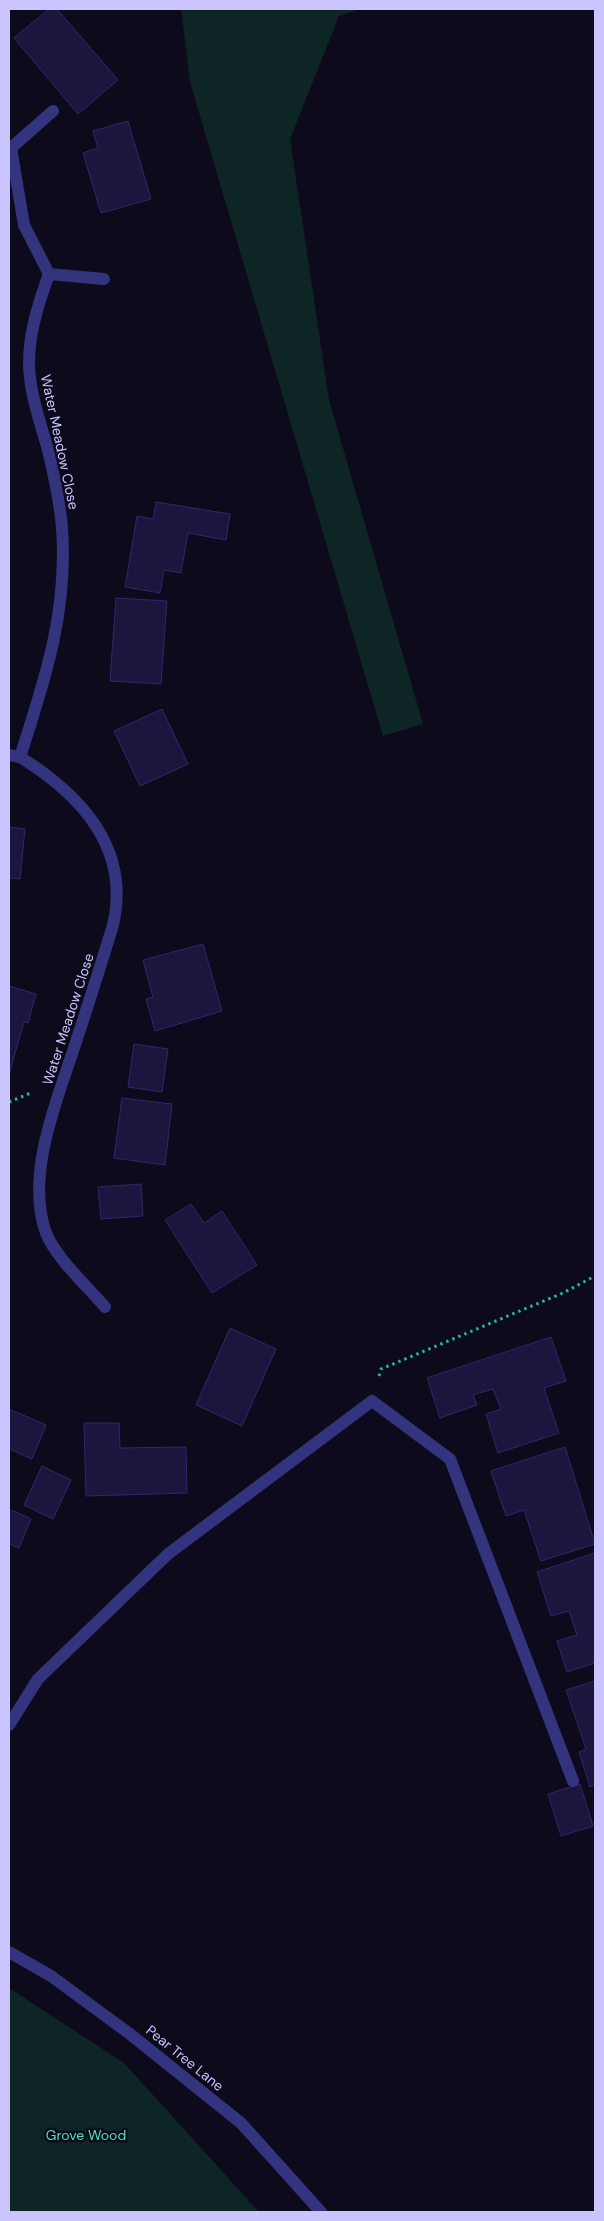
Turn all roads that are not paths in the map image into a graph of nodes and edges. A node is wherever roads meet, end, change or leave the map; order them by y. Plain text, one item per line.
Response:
1 (53, 111) dead end
2 (10, 144) edge
3 (49, 274) junction
4 (104, 279) dead end
5 (14, 756) edge
6 (105, 1307) dead end
7 (9, 1725) edge
8 (573, 1780) dead end
9 (9, 1952) edge
10 (321, 2212) edge

1 - 2 street
2 - 3 street
3 - 4 street
3 - 5 street, Water Meadow Close
5 - 6 street, Water Meadow Close
7 - 8 street
9 - 10 street, Pear Tree Lane

